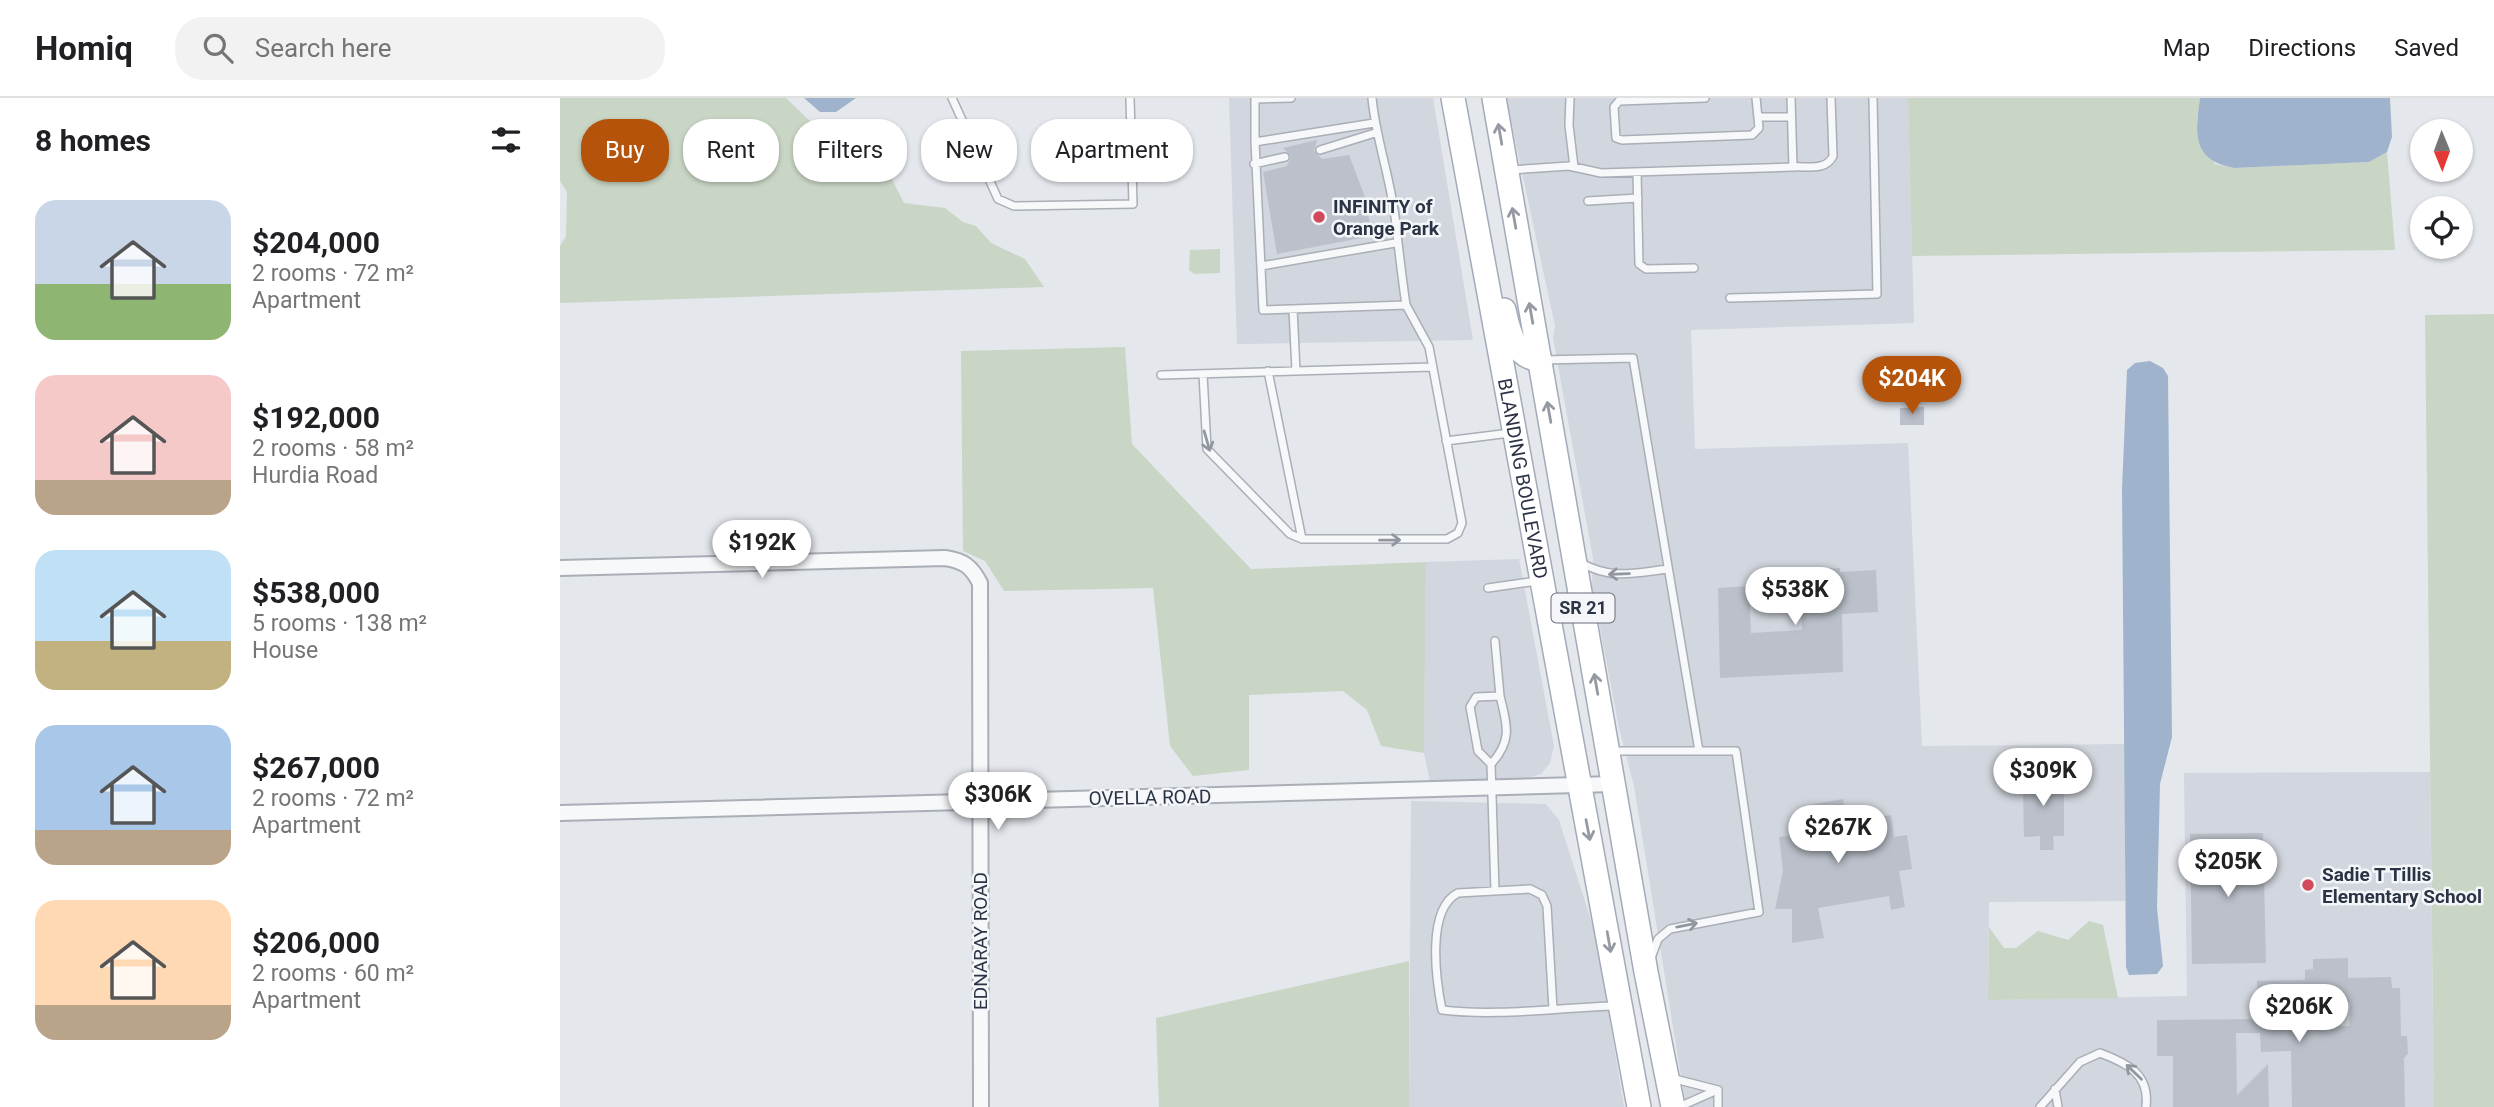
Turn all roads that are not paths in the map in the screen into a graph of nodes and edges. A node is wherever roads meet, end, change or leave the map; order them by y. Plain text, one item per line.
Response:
1 (952, 98) edge
2 (1130, 98) edge
3 (1291, 98) edge
4 (1372, 98) edge
5 (1453, 98) edge
6 (1494, 98) edge
7 (1570, 98) edge
8 (1705, 98) edge
9 (1756, 98) edge
10 (1791, 98) edge
11 (1831, 98) edge
12 (1874, 98) edge
13 (1255, 99) edge
14 (1758, 117) junction
15 (1791, 117) junction
16 (1374, 123) junction
17 (1376, 133) junction
18 (1255, 142) junction
19 (1320, 150) dead end
20 (1285, 157) dead end
21 (1464, 159) junction
22 (1254, 164) junction
23 (1574, 167) junction
24 (1793, 167) junction
25 (1506, 170) junction
26 (1637, 172) junction
27 (1638, 198) junction
28 (1588, 201) dead end
29 (1395, 243) junction
30 (1261, 267) junction
31 (1694, 268) dead end
32 (1730, 298) dead end
33 (1406, 305) junction
34 (1293, 309) junction
35 (1539, 360) junction
36 (1432, 367) junction
37 (1296, 371) junction
38 (1268, 372) junction
39 (1161, 374) dead end
40 (1203, 374) junction
41 (1514, 432) junction
42 (1446, 441) junction
43 (1302, 539) junction
44 (1574, 559) junction
45 (560, 568) edge
46 (1668, 569) junction
47 (1541, 581) junction
48 (1488, 587) dead end
49 (1494, 641) dead end
50 (1500, 696) junction
51 (1608, 751) junction
52 (1699, 751) junction
53 (1491, 764) junction
54 (1613, 784) junction
55 (1580, 785) junction
56 (1491, 789) junction
57 (980, 801) junction
58 (560, 813) edge
59 (1495, 891) junction
60 (1646, 972) junction
61 (1621, 1006) junction
62 (1553, 1009) junction
63 (1667, 1071) junction
64 (2055, 1088) junction
65 (1718, 1090) junction
66 (981, 1107) edge
67 (1639, 1107) edge
68 (1673, 1107) edge
69 (1679, 1107) edge
70 (1718, 1107) edge
71 (2040, 1107) edge
72 (2058, 1107) edge
73 (2146, 1107) edge

1 - 2 lane
3 - 13 lane
4 - 16 lane
5 - 21 main road, BLANDING BOULEVARD / SR 21
25 -> 6 main road, BLANDING BOULEVARD / SR 21
7 - 23 lane
8 - 14 lane
9 - 14 lane
10 - 15 lane
11 - 24 lane
12 - 32 lane
13 - 18 lane
14 - 15 lane
15 - 24 lane
16 - 17 lane
16 - 18 lane
17 - 19 lane
17 - 29 lane
18 - 22 lane
20 - 22 lane
21 - 35 main road
21 - 41 main road, BLANDING BOULEVARD / SR 21
22 - 30 lane
23 - 25 lane
23 - 26 lane
24 - 26 lane
35 -> 25 main road, BLANDING BOULEVARD / SR 21
26 - 27 lane
27 - 28 lane
27 - 31 lane
29 - 30 lane
29 - 33 lane
30 - 34 lane
33 - 34 lane
33 - 36 lane
34 - 37 lane
44 -> 35 main road, BLANDING BOULEVARD / SR 21
35 - 46 lane
36 - 37 lane
36 - 42 lane
37 - 38 lane
38 - 40 lane
38 - 43 lane
39 - 40 lane
40 -> 43 lane
41 - 42 lane
41 - 47 main road, BLANDING BOULEVARD / SR 21
43 -> 42 lane
46 -> 44 lane
51 -> 44 main road, BLANDING BOULEVARD / SR 21
45 - 57 street, EDNARAY ROAD
46 - 52 lane
47 - 48 lane
47 - 55 main road, BLANDING BOULEVARD / SR 21
49 - 50 lane
50 - 53 lane
50 - 53 lane
51 - 52 lane
51 - 54 main road, BLANDING BOULEVARD / SR 21
60 -> 52 lane
53 - 56 lane
54 - 55 street, OVELLA ROAD
54 - 60 main road, BLANDING BOULEVARD / SR 21
55 - 56 street, OVELLA ROAD
55 -> 61 main road, BLANDING BOULEVARD / SR 21
56 - 57 street, OVELLA ROAD
56 - 59 lane
57 - 58 street, OVELLA ROAD
57 - 66 street, EDNARAY ROAD
59 - 62 lane
59 - 62 lane
60 - 63 main road, BLANDING BOULEVARD / SR 21
61 - 62 lane
61 - 63 main road
61 - 67 main road, BLANDING BOULEVARD / SR 21
63 - 65 lane
63 - 68 main road, BLANDING BOULEVARD / SR 21
64 - 71 lane
64 - 72 lane
73 -> 64 lane
65 - 69 lane
65 - 70 lane

